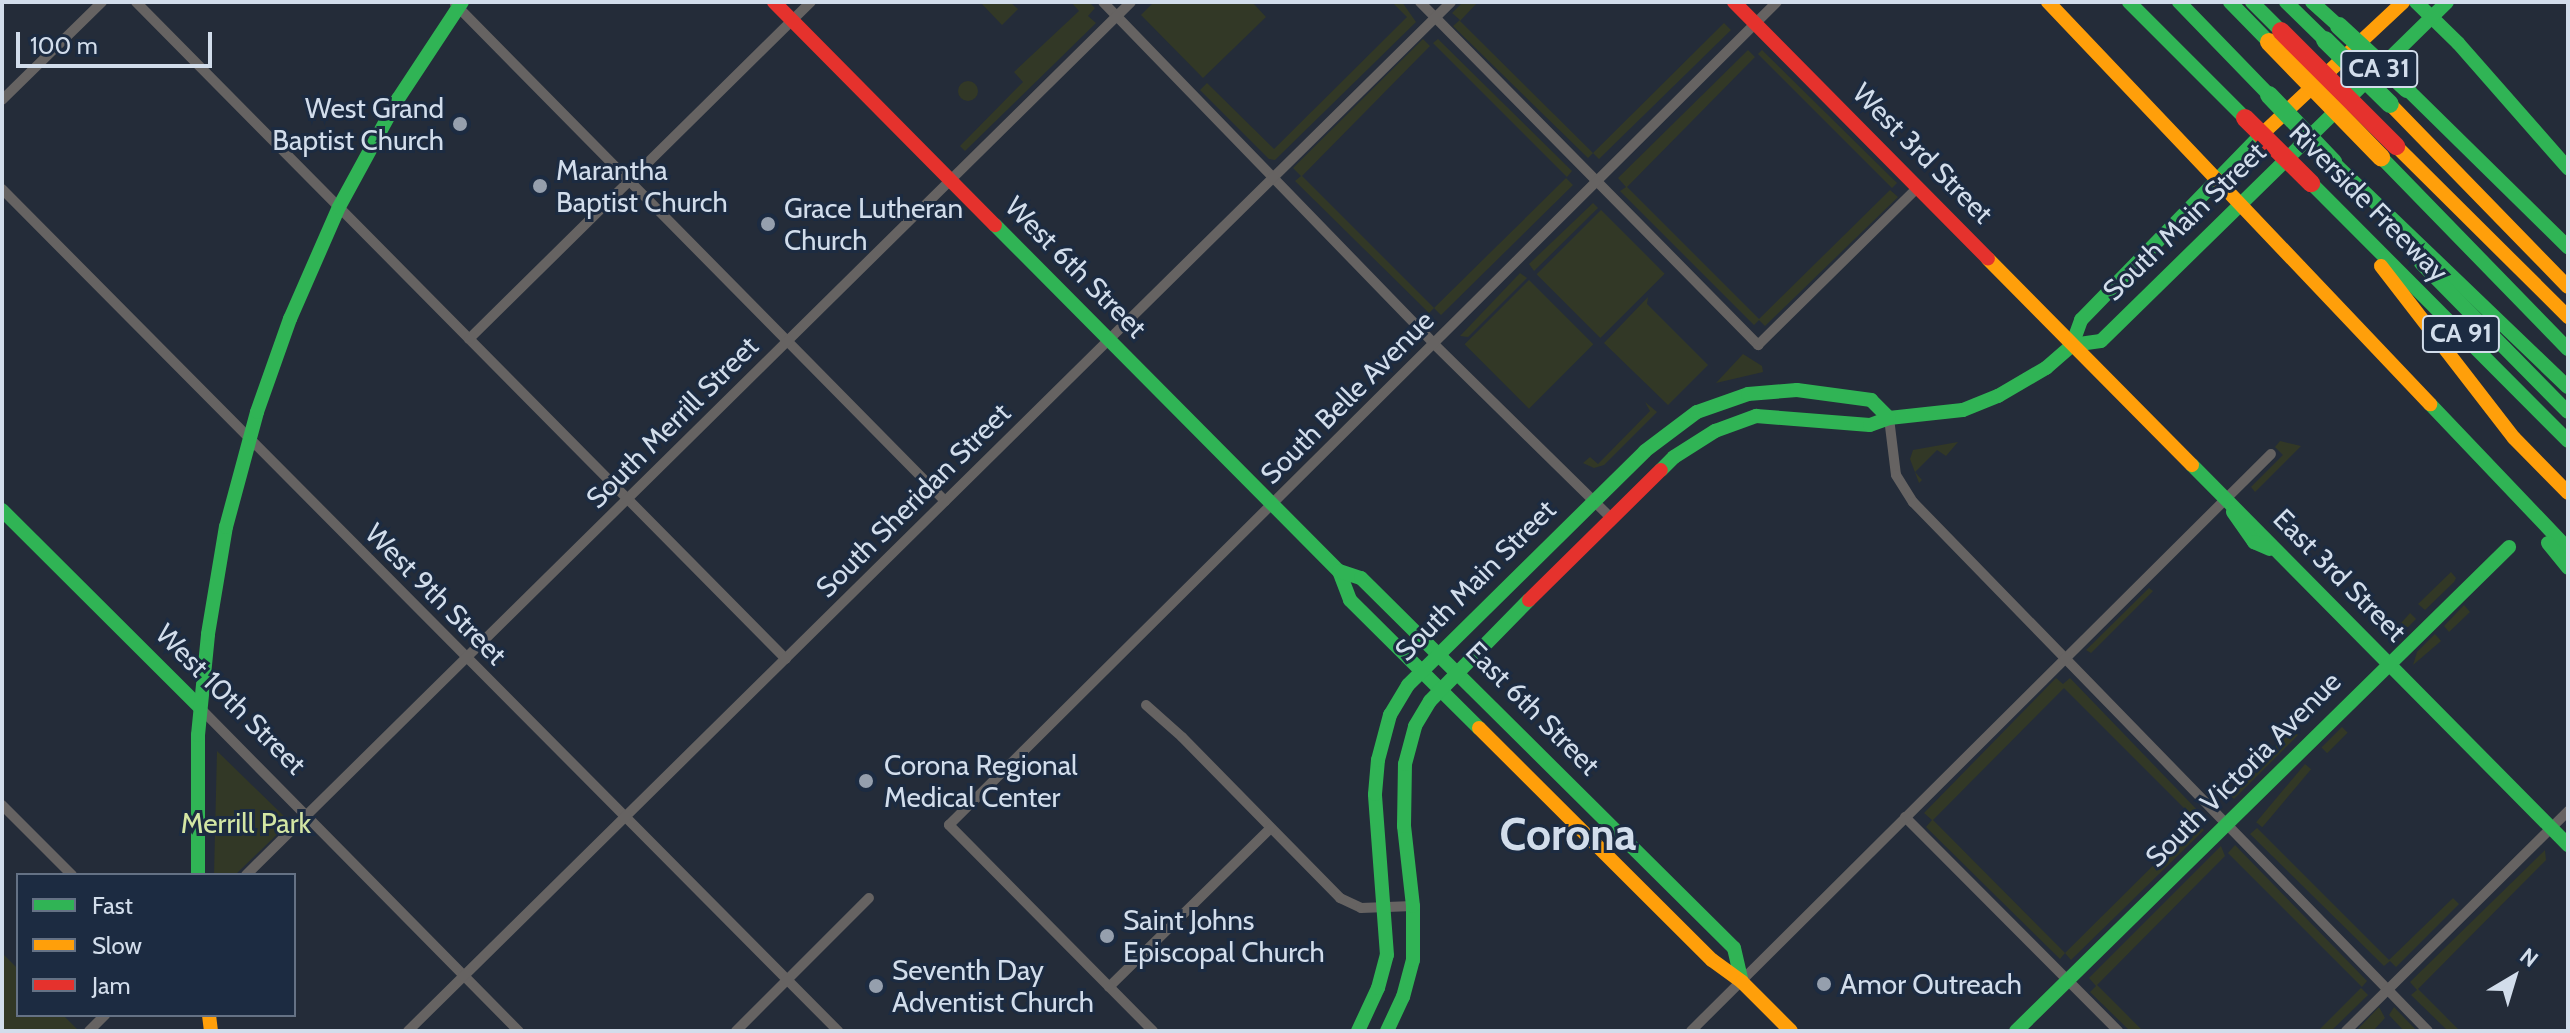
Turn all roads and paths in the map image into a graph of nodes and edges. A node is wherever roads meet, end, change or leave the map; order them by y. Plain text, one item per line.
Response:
1 (102, 2) edge
2 (136, 2) edge
3 (774, 2) edge
4 (811, 2) edge
5 (1103, 2) edge
6 (1131, 2) edge
7 (1420, 2) edge
8 (1451, 2) edge
9 (1734, 2) edge
10 (1777, 2) edge
11 (2048, 2) edge
12 (2129, 2) edge
13 (2179, 2) edge
14 (2230, 2) edge
15 (2252, 2) edge
16 (2286, 2) edge
17 (2312, 2) edge
18 (2403, 2) edge
19 (2416, 2) edge
20 (2447, 2) edge
21 (458, 4) edge
22 (1117, 16) junction
23 (1435, 17) junction
24 (2432, 17) junction
25 (792, 20) junction
26 (1755, 23) junction
27 (2332, 33) junction
28 (2275, 37) junction
29 (2, 100) edge
30 (2388, 151) junction
31 (2568, 168) edge
32 (1273, 178) junction
33 (2217, 178) junction
34 (951, 180) junction
35 (628, 182) junction
36 (1598, 183) junction
37 (1918, 187) junction
38 (2, 189) edge
39 (2241, 205) junction
40 (339, 207) junction
41 (2383, 210) junction
42 (2354, 227) junction
43 (2568, 247) edge
44 (2568, 287) edge
45 (2568, 317) edge
46 (469, 339) junction
47 (1109, 340) junction
48 (787, 342) junction
49 (1434, 344) junction
50 (2072, 345) junction
51 (2568, 349) edge
52 (2568, 387) edge
53 (2568, 412) edge
54 (1889, 418) junction
55 (249, 439) junction
56 (2467, 441) junction
57 (2568, 441) edge
58 (2271, 454) dead end
59 (2568, 493) edge
60 (628, 499) junction
61 (945, 501) junction
62 (1595, 501) junction
63 (2228, 502) junction
64 (1273, 504) junction
65 (2, 510) edge
66 (1612, 519) junction
67 (2509, 547) dead end
68 (2568, 549) edge
69 (2568, 568) edge
70 (1339, 571) junction
71 (1438, 654) junction
72 (466, 658) junction
73 (786, 659) junction
74 (2069, 663) junction
75 (2389, 664) junction
76 (1422, 671) junction
77 (1457, 672) junction
78 (1440, 688) junction
79 (1146, 705) dead end
80 (200, 707) junction
81 (2, 805) edge
82 (2568, 811) edge
83 (307, 816) junction
84 (626, 816) junction
85 (1905, 817) junction
86 (2227, 825) junction
87 (2551, 828) junction
88 (1270, 829) junction
89 (2568, 845) edge
90 (70, 873) edge
91 (198, 873) edge
92 (248, 873) edge
93 (869, 898) dead end
94 (1413, 906) junction
95 (1386, 908) junction
96 (464, 976) junction
97 (788, 980) junction
98 (2068, 980) junction
99 (1742, 982) junction
100 (1109, 987) junction
101 (2389, 989) junction
102 (408, 1031) edge
103 (519, 1031) edge
104 (736, 1031) edge
105 (838, 1031) edge
106 (1153, 1031) edge
107 (1358, 1031) edge
108 (1387, 1031) edge
109 (1691, 1031) edge
110 (1791, 1031) edge
111 (2016, 1031) edge
112 (2118, 1031) edge
113 (2346, 1031) edge
114 (2428, 1031) edge

1 - 29 street
2 - 40 street
3 - 25 main road, West 6th Street
4 - 25 street
5 - 22 street
6 - 22 street, South Merrill Street
7 - 23 street
8 - 23 street, South Sheridan Street
9 - 26 main road, West 3rd Street
10 - 26 street, South Belle Avenue
11 - 33 main road
12 - 42 main road, Riverside Freeway / CA 91, bridge
13 - 41 main road, bridge
14 - 28 main road
15 - 28 main road
16 - 27 main road
17 - 27 main road
18 - 33 main road, South Main Street / CA 31
19 - 24 main road
20 - 24 main road
21 - 35 street
21 - 40 main road
22 - 32 street
22 - 34 street, South Merrill Street
23 - 32 street, South Sheridan Street
23 - 36 street
24 - 31 main road
24 - 39 main road, South Main Street / CA 31
25 - 34 main road, West 6th Street
25 - 35 street
26 - 36 street, South Belle Avenue
26 - 37 main road, West 3rd Street
27 - 43 main road, bridge
27 - 44 main road, bridge
28 - 30 main road, bridge
30 - 45 main road
30 - 51 main road
32 - 47 street, South Sheridan Street
32 - 49 street
33 - 39 main road
33 - 50 main road, South Main Street
34 - 47 main road, West 6th Street
34 - 48 street, South Merrill Street
35 - 46 street
35 - 48 street
36 - 37 street
36 - 49 street, South Belle Avenue
37 - 50 main road, West 3rd Street
38 - 55 street, West 9th Street
39 - 50 main road, South Main Street
39 - 56 main road
40 - 46 street
40 - 55 main road
41 - 52 main road
41 - 53 main road
42 - 57 main road, Riverside Freeway / CA 91
42 - 59 main road
46 - 60 street
47 - 61 street, South Sheridan Street
47 - 64 main road, West 6th Street
48 - 60 street, South Merrill Street
48 - 61 street
49 - 62 street
49 - 64 street, South Belle Avenue
50 - 54 main road, South Main Street
50 - 63 main road
54 - 62 main road, South Main Street
54 - 66 main road, South Main Street
54 - 74 street
55 - 72 street, West 9th Street
55 - 80 main road
56 - 68 main road
56 - 69 main road
58 - 63 street
60 - 72 street, South Merrill Street
60 - 73 street
61 - 73 street, South Sheridan Street
62 - 66 street
62 - 71 main road, South Main Street
63 - 74 street
63 - 75 main road, East 3rd Street
64 - 70 main road, West 6th Street
64 - 100 street, South Belle Avenue
65 - 80 main road, West 10th Street
66 - 77 main road, South Main Street
67 - 75 main road, South Victoria Avenue
70 - 71 main road, West 6th Street
70 - 76 main road, West 6th Street
71 - 76 main road, South Main Street
71 - 77 main road, East 6th Street
72 - 83 street, South Merrill Street
72 - 84 street, West 9th Street
73 - 84 street, South Sheridan Street
74 - 85 street
74 - 86 street
75 - 86 main road, South Victoria Avenue
75 - 87 main road, East 3rd Street
76 - 78 main road, East 6th Street
76 - 95 main road, South Main Street
77 - 78 main road, South Main Street
77 - 99 main road, East 6th Street
78 - 94 main road, South Main Street
78 - 99 main road, East 6th Street
79 - 88 street
80 - 83 street, West 10th Street
80 - 91 main road
81 - 90 street
82 - 87 street
83 - 92 street, South Merrill Street
83 - 96 street, West 10th Street
84 - 96 street, South Sheridan Street
84 - 97 street, West 9th Street
85 - 98 street
85 - 99 street
86 - 98 main road, South Victoria Avenue
86 - 101 street
87 - 89 main road, East 3rd Street
87 - 101 street
88 - 95 street
88 - 100 street
93 - 97 street
94 - 95 street
94 - 108 main road, South Main Street
95 - 107 main road, South Main Street
96 - 102 street, South Sheridan Street
96 - 103 street, West 10th Street
97 - 104 street
97 - 105 street, West 9th Street
98 - 111 main road, South Victoria Avenue
98 - 112 street
99 - 109 street
99 - 110 main road, East 6th Street
100 - 106 street
101 - 113 street
101 - 114 street

